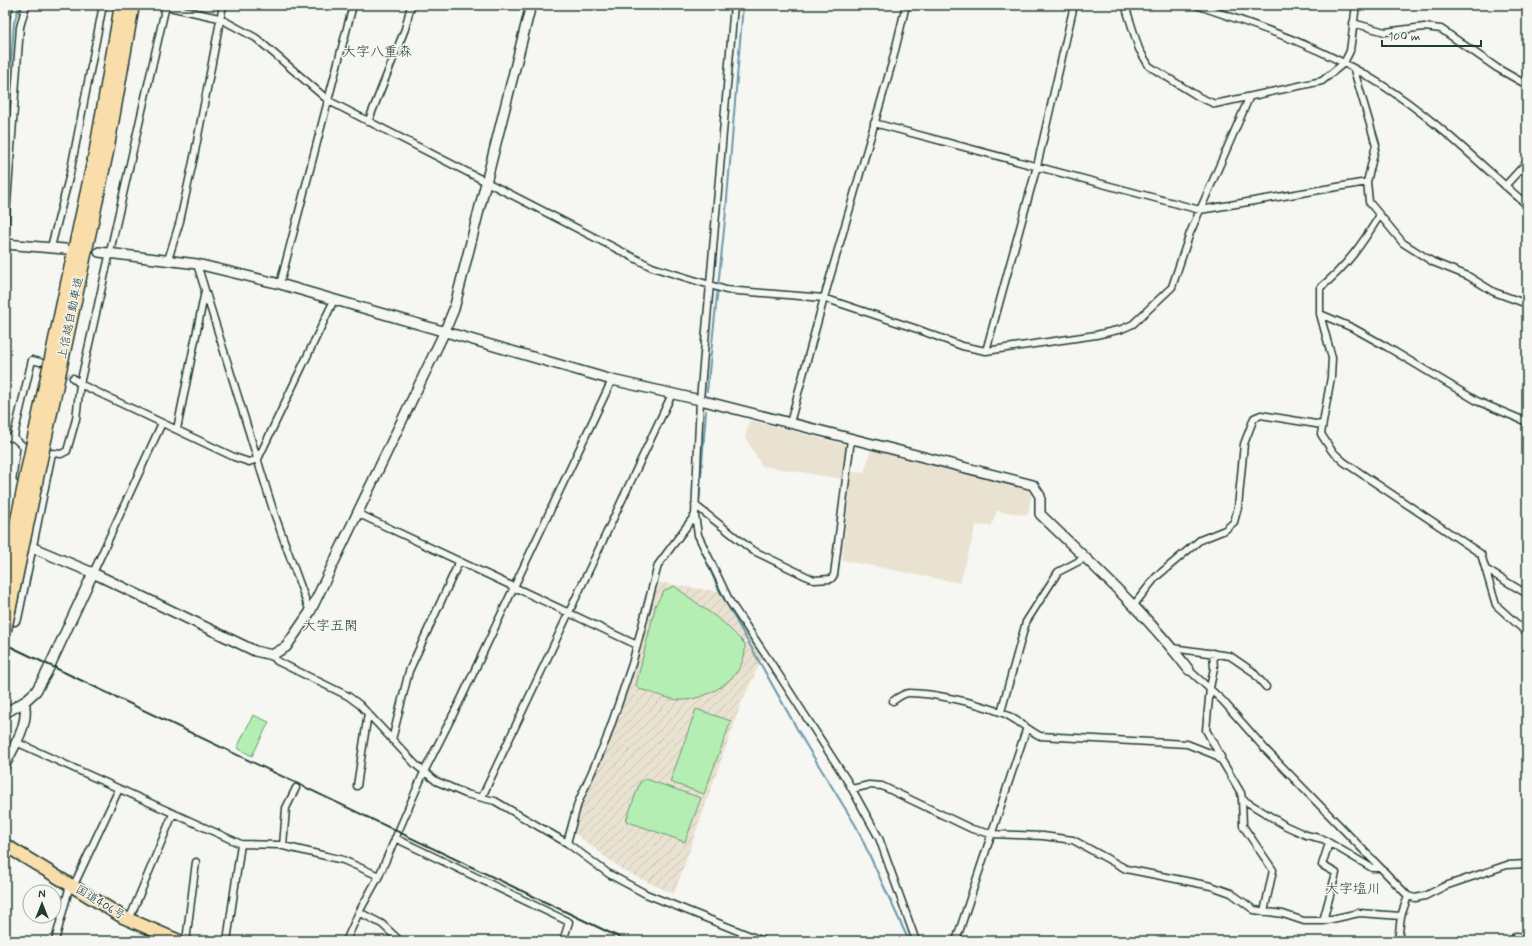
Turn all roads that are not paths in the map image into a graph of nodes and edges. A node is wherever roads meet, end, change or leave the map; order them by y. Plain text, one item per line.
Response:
1 (10, 5) edge
2 (26, 5) edge
3 (103, 5) edge
4 (121, 5) edge
5 (133, 5) edge
6 (164, 5) edge
7 (223, 5) edge
8 (353, 5) edge
9 (411, 5) edge
10 (531, 5) edge
11 (734, 5) edge
12 (906, 5) edge
13 (1074, 5) edge
14 (1125, 5) edge
15 (1196, 5) edge
16 (1356, 5) edge
17 (219, 18) junction
18 (5, 21) edge
19 (1353, 23) junction
20 (1344, 63) junction
21 (1354, 70) junction
22 (1527, 85) edge
23 (1249, 98) junction
24 (329, 102) junction
25 (368, 122) junction
26 (874, 123) junction
27 (1527, 162) edge
28 (1037, 166) junction
29 (487, 182) junction
30 (1367, 182) junction
31 (1505, 186) junction
32 (1527, 205) edge
33 (1200, 210) junction
34 (1380, 215) junction
35 (5, 230) edge
36 (5, 244) edge
37 (51, 248) junction
38 (66, 249) dead end
39 (99, 252) dead end
40 (109, 253) junction
41 (168, 260) junction
42 (197, 264) junction
43 (280, 284) junction
44 (712, 286) junction
45 (205, 289) junction
46 (824, 298) junction
47 (334, 300) junction
48 (1526, 302) edge
49 (1320, 314) junction
50 (444, 333) junction
51 (986, 351) junction
52 (40, 362) dead end
53 (73, 378) tunnel mouth
54 (612, 380) junction
55 (80, 384) junction
56 (672, 394) junction
57 (700, 400) junction
58 (1527, 422) edge
59 (162, 423) junction
60 (790, 423) junction
61 (1322, 424) junction
62 (177, 429) junction
63 (5, 437) edge
64 (14, 438) junction
65 (851, 439) junction
66 (38, 447) junction
67 (258, 459) junction
68 (695, 505) junction
69 (357, 513) junction
70 (695, 516) junction
71 (7, 537) edge
72 (33, 548) junction
73 (5, 554) edge
74 (1085, 558) junction
75 (459, 562) junction
76 (1486, 570) junction
77 (93, 573) junction
78 (5, 578) edge
79 (513, 588) junction
80 (1527, 594) edge
81 (1133, 606) junction
82 (310, 612) junction
83 (568, 614) junction
84 (5, 616) edge
85 (5, 630) edge
86 (1527, 633) edge
87 (637, 645) junction
88 (1172, 648) junction
89 (1213, 653) junction
90 (272, 655) junction
91 (1189, 670) joint
92 (1266, 687) dead end
93 (1210, 688) junction
94 (893, 701) dead end
95 (24, 702) junction
96 (1001, 712) junction
97 (5, 713) edge
98 (368, 713) junction
99 (1026, 730) junction
100 (392, 740) junction
101 (16, 742) junction
102 (1222, 761) junction
103 (5, 765) edge
104 (424, 772) junction
105 (357, 786) dead end
106 (296, 788) dead end
107 (119, 789) junction
108 (852, 789) junction
109 (482, 797) junction
110 (1242, 799) junction
111 (173, 814) junction
112 (991, 834) junction
113 (395, 838) junction
114 (567, 843) junction
115 (1330, 843) junction
116 (240, 844) junction
117 (5, 845) edge
118 (283, 846) junction
119 (196, 862) dead end
120 (1527, 864) edge
121 (1380, 868) junction
122 (379, 876) junction
123 (72, 886) junction
124 (1408, 896) junction
125 (359, 912) junction
126 (1264, 912) junction
127 (1401, 916) junction
128 (129, 920) junction
129 (1323, 921) junction
130 (1527, 937) edge
131 (55, 941) edge
132 (179, 941) edge
133 (186, 941) edge
134 (227, 941) edge
135 (346, 941) edge
136 (400, 941) edge
137 (563, 941) edge
138 (764, 941) edge
139 (916, 941) edge
140 (956, 941) edge
141 (1398, 941) edge
142 (1511, 941) edge

1 - 18 street
2 - 35 street
3 - 37 street
4 - 66 highway, 上信越自動車道
5 - 66 highway, 上信越自動車道
6 - 17 street
6 - 40 street
7 - 17 street
8 - 24 street
9 - 25 street
10 - 29 street
11 - 44 street
12 - 26 street
13 - 28 street
14 - 23 street
15 - 20 street
16 - 19 street
17 - 24 street
17 - 41 street
19 - 20 street
19 - 22 street
20 - 21 street
20 - 23 street
21 - 30 street
21 - 31 street
23 - 33 street
24 - 25 street
24 - 43 street
25 - 29 street
26 - 28 street
26 - 46 street
27 - 31 street
28 - 33 street
28 - 51 street
29 - 44 street
29 - 50 street
30 - 33 street
30 - 34 street
31 - 32 street
33 - 51 street
34 - 48 street
34 - 49 street
36 - 37 street
37 - 38 street
39 - 40 street
40 - 41 street
40 - 55 street
41 - 42 street
42 - 43 street
42 - 45 street
43 - 47 street
44 - 46 street
44 - 57 street
45 - 62 street
45 - 67 street
46 - 51 street
46 - 60 street
47 - 50 street
47 - 67 street
49 - 58 street
49 - 61 street
50 - 54 street
50 - 69 street
52 - 64 street
53 - 55 street
54 - 56 street
54 - 79 street
55 - 59 street
55 - 66 street
56 - 57 street
56 - 83 street
57 - 60 street
57 - 68 street
59 - 62 street
59 - 77 street
60 - 65 street
61 - 76 street
61 - 81 street
62 - 67 street
63 - 64 street
64 - 66 street
65 - 68 street
65 - 74 street
66 - 71 street
66 - 72 street
66 - 78 highway, 上信越自動車道, bridge
66 - 85 highway, 上信越自動車道, bridge
67 - 82 street
68 - 70 street
69 - 75 street
69 - 82 street
70 - 87 street
70 - 108 street
71 - 72 street
71 - 73 street
72 - 77 street
72 - 84 street
74 - 81 street
74 - 96 street
75 - 79 street
75 - 100 street
76 - 80 street
76 - 86 street
77 - 90 street
77 - 95 street
79 - 83 street
79 - 104 street
81 - 88 street
82 - 90 street
83 - 87 street
83 - 109 street
87 - 114 street
88 - 89 street
88 - 91 street
89 - 92 street
89 - 93 street
90 - 98 street
91 - 93 street
93 - 102 street
93 - 121 street
94 - 96 street
95 - 97 street
95 - 101 street
96 - 99 street
98 - 100 street
98 - 105 street
99 - 102 street
99 - 112 street
100 - 104 street
101 - 103 street
101 - 107 street
102 - 110 street
104 - 109 street
104 - 113 street
106 - 118 street
107 - 111 street
107 - 123 street
108 - 112 street
108 - 139 street
109 - 114 street
110 - 115 street
110 - 126 street
111 - 116 street
111 - 128 street
112 - 126 street
112 - 140 street
113 - 122 street
113 - 137 street
114 - 138 street
115 - 121 street
115 - 129 street
116 - 118 street
116 - 134 street
117 - 123 highway, 国道406号
118 - 122 street
119 - 133 street
120 - 124 street
121 - 124 street
122 - 125 street
123 - 128 highway, 国道406号
123 - 131 street
124 - 127 street
125 - 135 street
125 - 136 street
126 - 129 street
127 - 129 street
127 - 141 street
128 - 132 highway, 国道406号
130 - 142 street

